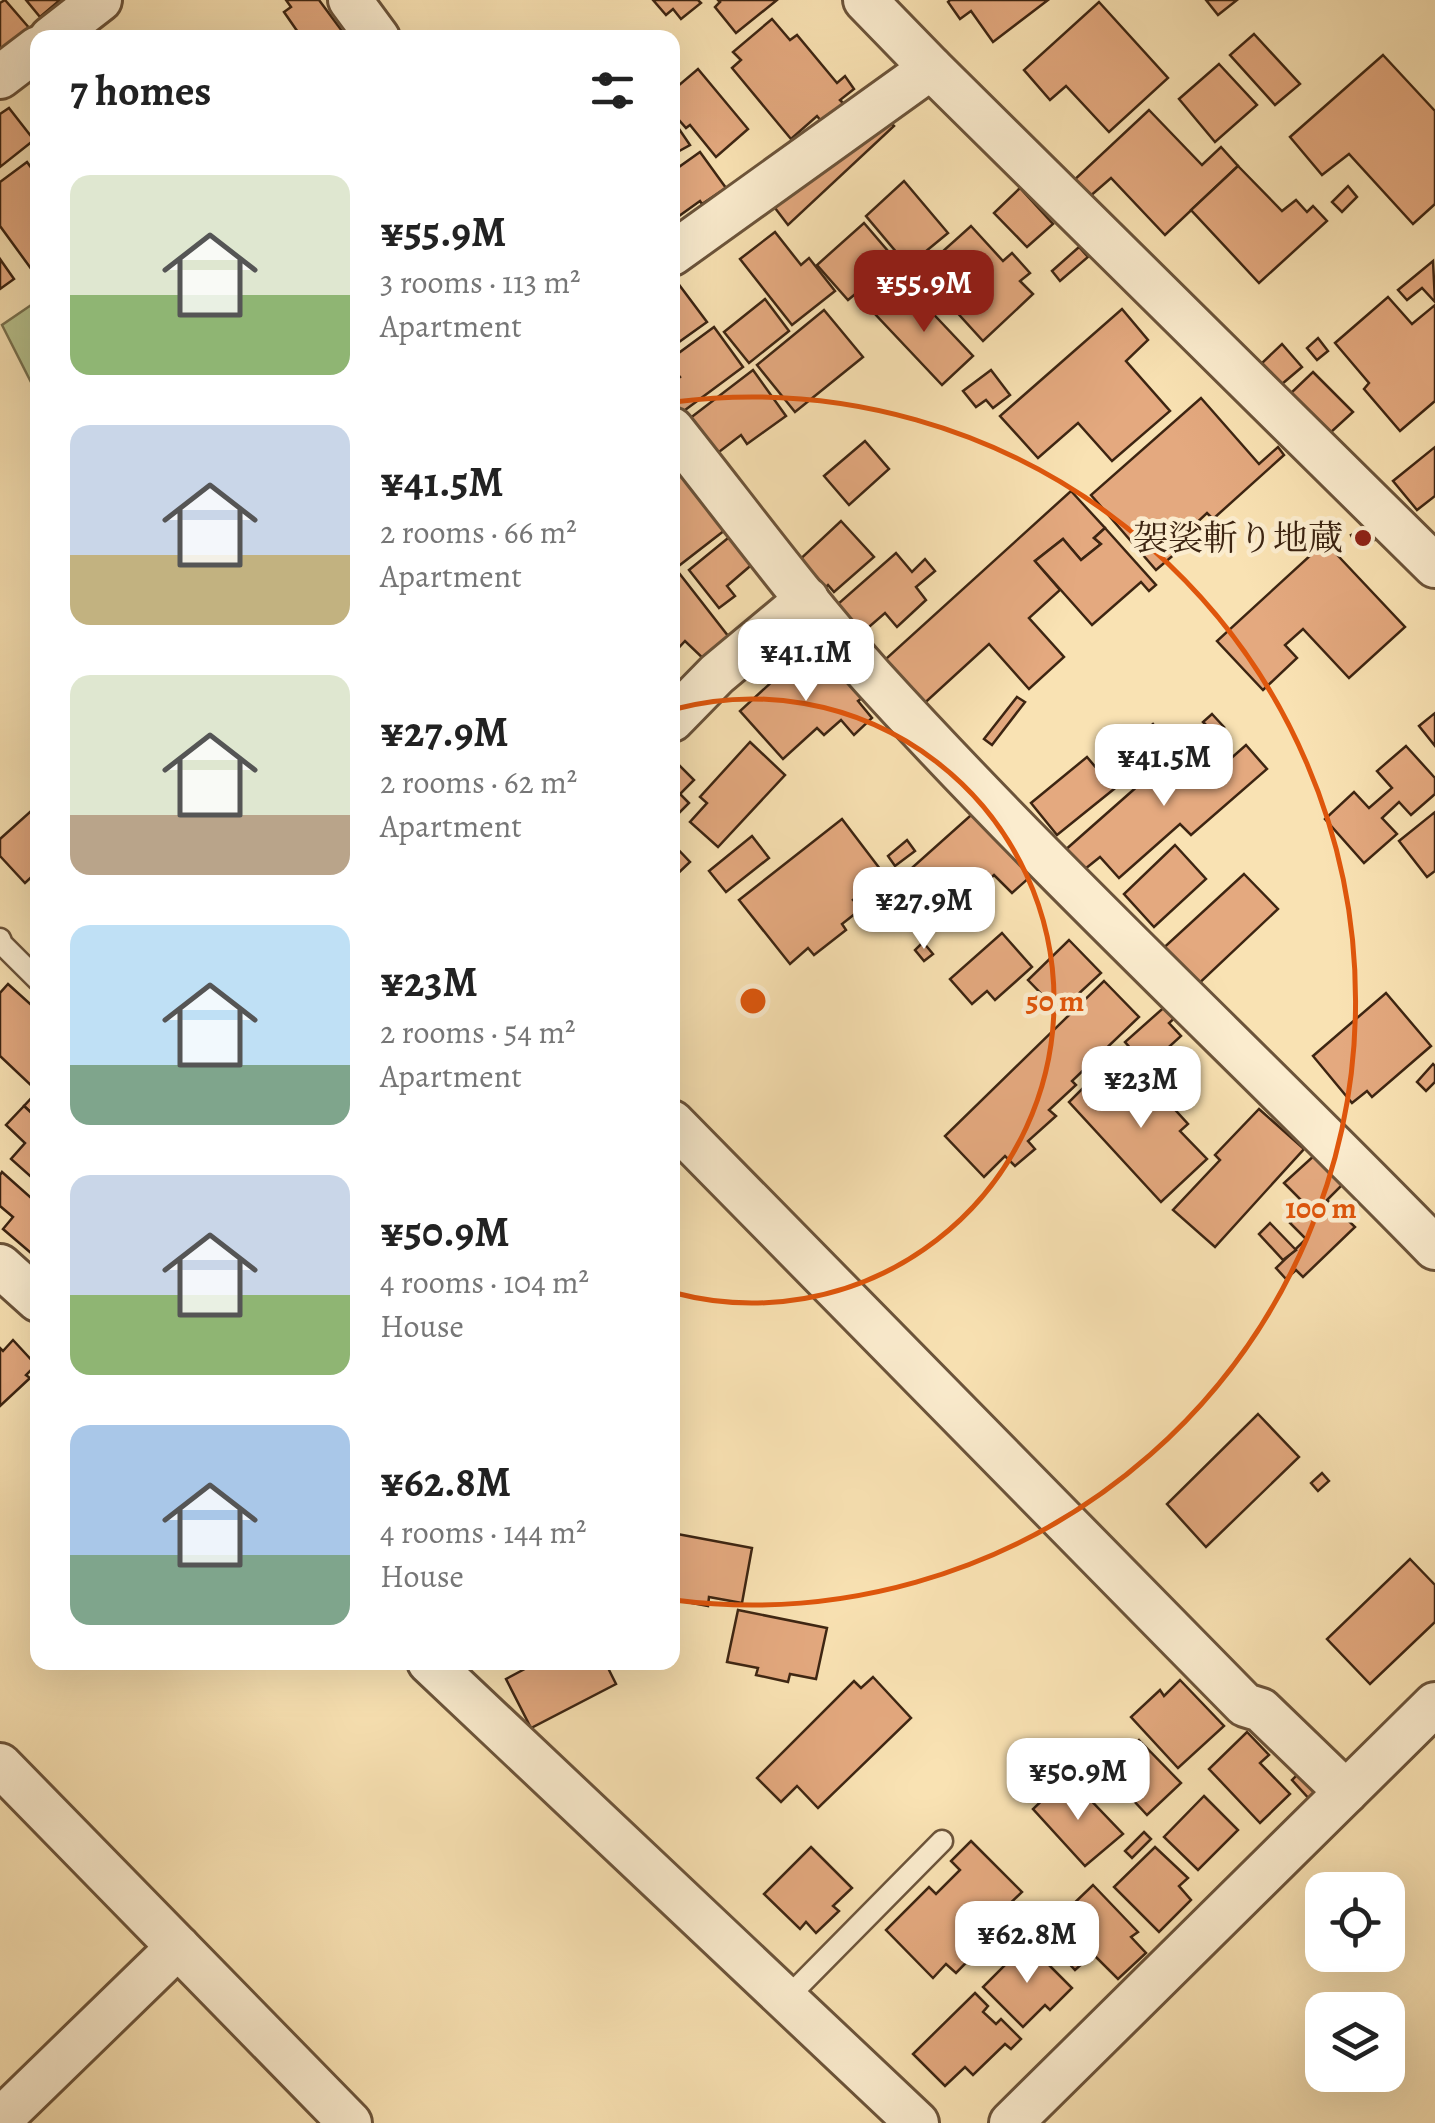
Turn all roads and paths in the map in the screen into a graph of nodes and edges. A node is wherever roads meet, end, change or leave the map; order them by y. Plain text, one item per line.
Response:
1 (100, 0) edge
2 (350, 0) edge
3 (865, 0) edge
4 (61, 30) edge
5 (372, 30) edge
6 (30, 54) edge
7 (931, 68) junction
8 (0, 76) edge
9 (680, 248) edge
10 (680, 439) edge
11 (1435, 566) edge
12 (807, 599) junction
13 (680, 712) edge
14 (0, 939) edge
15 (30, 972) edge
16 (680, 1130) edge
17 (1435, 1248) edge
18 (0, 1266) edge
19 (30, 1293) edge
20 (437, 1670) edge
21 (1435, 1704) edge
22 (0, 1766) edge
23 (1346, 1792) junction
24 (942, 1842) dead end
25 (178, 1947) junction
26 (786, 2000) junction
27 (7, 2114) edge
28 (350, 2123) edge
29 (918, 2123) edge
30 (1012, 2123) edge

1 - 4 street
2 - 5 street
3 - 7 street
6 - 8 street
7 - 9 street
7 - 11 street
10 - 12 street
12 - 13 street
12 - 17 street
14 - 15 lane
16 - 23 street
18 - 19 street
20 - 26 street
21 - 23 street
22 - 25 street
23 - 30 street
24 - 26 lane
25 - 27 street
25 - 28 street
26 - 29 street

